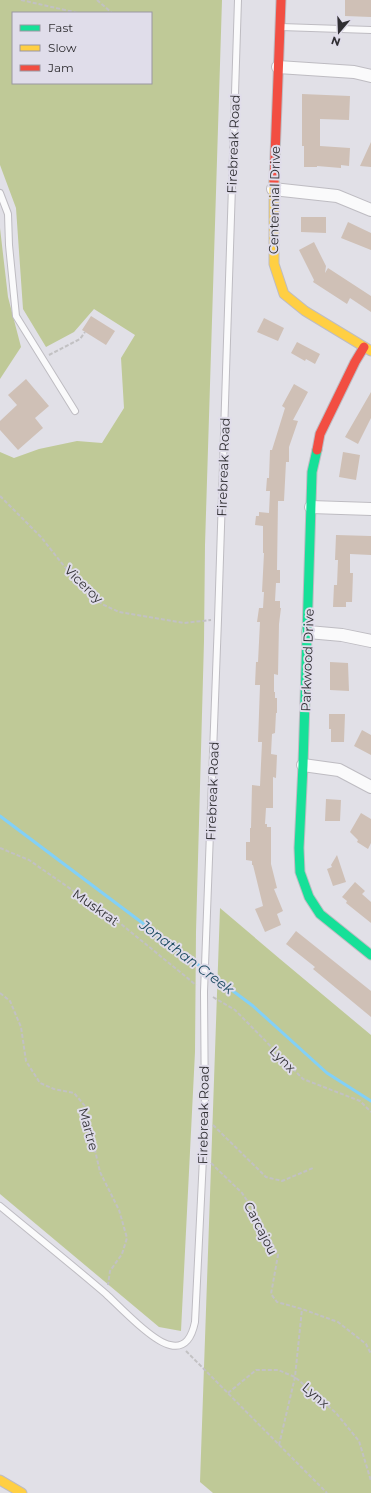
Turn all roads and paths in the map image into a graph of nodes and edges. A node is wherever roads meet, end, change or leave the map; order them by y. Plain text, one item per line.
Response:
1 (21, 0) edge
2 (97, 0) edge
3 (238, 0) edge
4 (281, 0) edge
5 (74, 12) edge
6 (111, 12) edge
7 (280, 27) junction
8 (371, 30) edge
9 (278, 67) junction
10 (371, 76) edge
11 (273, 188) junction
12 (0, 193) edge
13 (371, 210) edge
14 (85, 332) dead end
15 (368, 349) edge
16 (42, 358) junction
17 (75, 411) dead end
18 (0, 496) edge
19 (311, 507) junction
20 (371, 508) edge
21 (218, 620) junction
22 (308, 632) junction
23 (371, 641) edge
24 (303, 765) junction
25 (371, 787) edge
26 (0, 848) edge
27 (371, 955) edge
28 (204, 992) junction
29 (0, 993) edge
30 (371, 1112) edge
31 (205, 1117) junction
32 (203, 1155) junction
33 (313, 1168) dead end
34 (0, 1206) edge
35 (106, 1294) junction
36 (302, 1309) junction
37 (181, 1346) junction
38 (371, 1354) edge
39 (295, 1377) junction
40 (228, 1393) junction
41 (278, 1445) junction
42 (0, 1480) edge
43 (371, 1481) edge
44 (22, 1493) edge
45 (328, 1493) edge

1 - 5 path
2 - 6 path
3 - 21 lane, Firebreak Road
4 - 7 street, Centennial Drive
7 - 8 lane
7 - 9 street, Centennial Drive
9 - 10 street
9 - 11 street, Centennial Drive
11 - 13 street
11 - 15 street, Centennial Drive
12 - 16 lane
14 - 16 path
15 - 19 street, Parkwood Drive
16 - 17 lane
18 - 21 path, Viceroy
19 - 20 street
19 - 22 street, Parkwood Drive
21 - 28 lane, Firebreak Road
22 - 23 street
22 - 24 street, Parkwood Drive
24 - 25 street
24 - 27 street, Parkwood Drive
26 - 28 path, Muskrat
28 - 30 path, Lynx
28 - 31 lane, Firebreak Road
29 - 35 path, Martre
31 - 32 lane, Firebreak Road
31 - 33 path
32 - 36 path, Carcajou
32 - 37 lane, Firebreak Road
34 - 35 lane
35 - 37 lane
36 - 38 path, Carcajou
36 - 39 path
37 - 40 path
39 - 40 path, Lynx
39 - 41 path
39 - 43 path, Lynx
40 - 41 path
41 - 45 path
42 - 44 street

